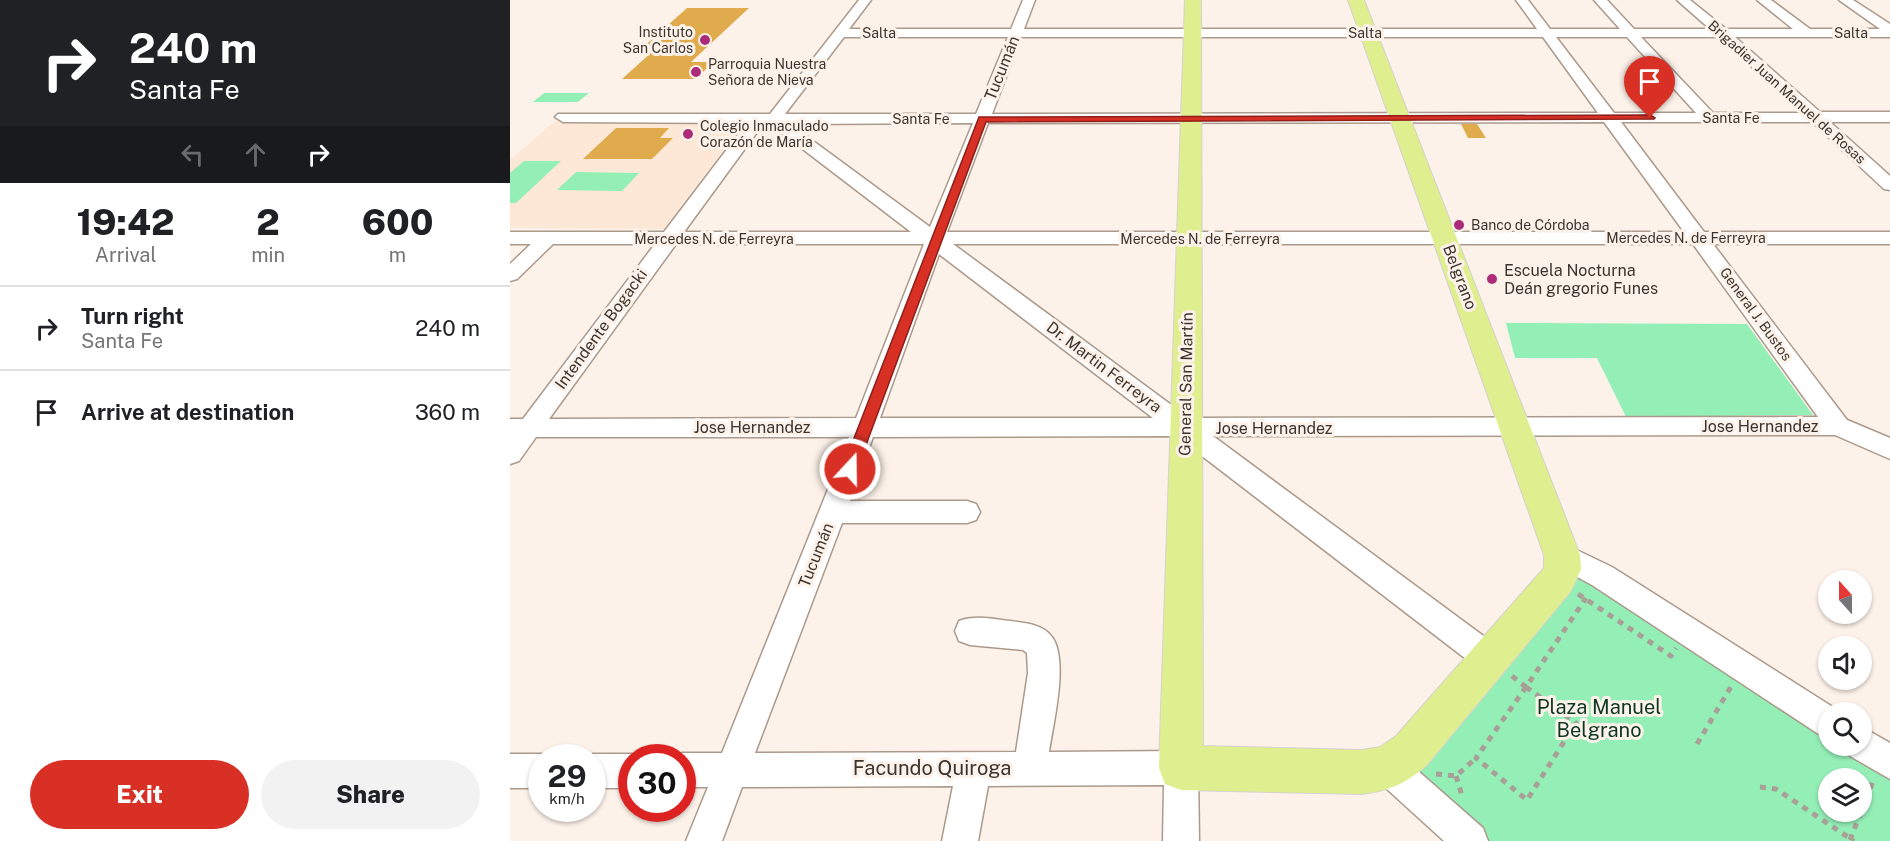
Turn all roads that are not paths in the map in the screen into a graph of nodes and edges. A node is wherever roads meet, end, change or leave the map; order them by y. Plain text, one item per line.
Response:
1 (865, 0) edge
2 (1029, 0) edge
3 (1193, 0) edge
4 (1356, 0) edge
5 (1522, 0) edge
6 (1600, 0) edge
7 (1683, 0) edge
8 (1763, 0) edge
9 (1845, 0) edge
10 (1890, 32) edge
11 (839, 33) junction
12 (1016, 33) junction
13 (1193, 33) junction
14 (1369, 33) junction
15 (1549, 34) junction
16 (1634, 34) junction
17 (1724, 34) junction
18 (1808, 34) junction
19 (563, 117) dead end
20 (1611, 117) junction
21 (1817, 117) junction
22 (1890, 117) edge
23 (1399, 118) junction
24 (1709, 118) junction
25 (766, 119) junction
26 (982, 119) junction
27 (1190, 119) junction
28 (1890, 185) edge
29 (510, 238) edge
30 (1445, 238) junction
31 (1701, 238) junction
32 (1890, 238) edge
33 (547, 239) junction
34 (666, 239) junction
35 (935, 239) junction
36 (1189, 239) junction
37 (510, 275) edge
38 (866, 426) junction
39 (1515, 426) junction
40 (1838, 426) junction
41 (520, 428) edge
42 (1185, 428) junction
43 (1890, 449) edge
44 (510, 454) edge
45 (833, 512) junction
46 (967, 512) dead end
47 (1562, 555) junction
48 (970, 631) dead end
49 (1490, 659) junction
50 (1818, 715) edge
51 (1030, 767) junction
52 (974, 768) junction
53 (1181, 768) junction
54 (1389, 768) junction
55 (696, 770) edge
56 (731, 770) junction
57 (510, 771) edge
58 (528, 771) edge
59 (704, 841) edge
60 (960, 841) edge
61 (1181, 841) edge
62 (1470, 841) edge

1 - 11 street, Intendente Bogacki
2 - 12 street, Tucumán
3 - 13 main road, General San Martín
4 - 14 main road, Belgrano
5 - 15 street, General J. Bustos
6 - 16 street
7 - 17 street, Brigadier Juan Manuel de Rosas
8 - 18 street
9 - 10 street
10 - 18 street, Salta
11 - 12 street, Salta
11 - 25 street, Intendente Bogacki
12 - 13 street, Salta
12 - 26 street, Tucumán
13 - 14 street, Salta
13 - 27 main road, General San Martín
14 - 15 street, Salta
14 - 23 main road, Belgrano
15 - 16 street, Salta
15 - 20 street, General J. Bustos
16 - 17 street, Salta
16 - 24 street
17 - 18 street, Salta
17 - 21 street, Brigadier Juan Manuel de Rosas
19 - 25 street, Santa Fe
20 - 23 street, Santa Fe
20 - 24 street, Santa Fe
20 - 31 street, General J. Bustos
21 - 22 street, Santa Fe
21 - 24 street, Santa Fe
21 - 28 street, Brigadier Juan Manuel de Rosas
23 - 27 street, Santa Fe
23 - 30 main road, Belgrano
25 - 26 street, Santa Fe
25 - 34 street, Intendente Bogacki
25 - 35 street, Dr. Martin Ferreyra
26 - 27 street, Santa Fe
26 - 35 street, Tucumán
27 - 36 main road, General San Martín
29 - 33 street, Mercedes N. de Ferreyra
30 - 31 street, Mercedes N. de Ferreyra
30 - 36 street, Mercedes N. de Ferreyra
30 - 39 main road, Belgrano
31 - 32 street, Mercedes N. de Ferreyra
31 - 40 street, General J. Bustos
33 - 34 street, Mercedes N. de Ferreyra
33 - 37 street
34 - 35 street, Mercedes N. de Ferreyra
34 - 41 street, Intendente Bogacki
35 - 36 street, Mercedes N. de Ferreyra
35 - 38 street, Tucumán
35 - 42 street, Dr. Martin Ferreyra
36 - 42 main road, General San Martín
38 - 41 street, Jose Hernandez
38 - 42 street, Jose Hernandez
38 - 45 street, Tucumán
39 - 40 street, Jose Hernandez
39 - 42 street, Jose Hernandez
39 - 47 main road, Belgrano
40 - 43 street, Jose Hernandez
41 - 44 street, Intendente Bogacki
42 - 49 street, Dr. Martin Ferreyra
42 - 53 main road, General San Martín
45 - 46 street
45 - 56 street, Tucumán
47 - 49 main road
47 - 50 street
48 - 51 street
49 - 54 main road
51 - 52 street, Facundo Quiroga
51 - 53 street, Facundo Quiroga
52 - 56 street, Facundo Quiroga
52 - 60 street
53 - 54 main road
53 - 61 street
54 - 62 street
55 - 56 street, Facundo Quiroga
56 - 59 street, Tucumán
57 - 58 street

